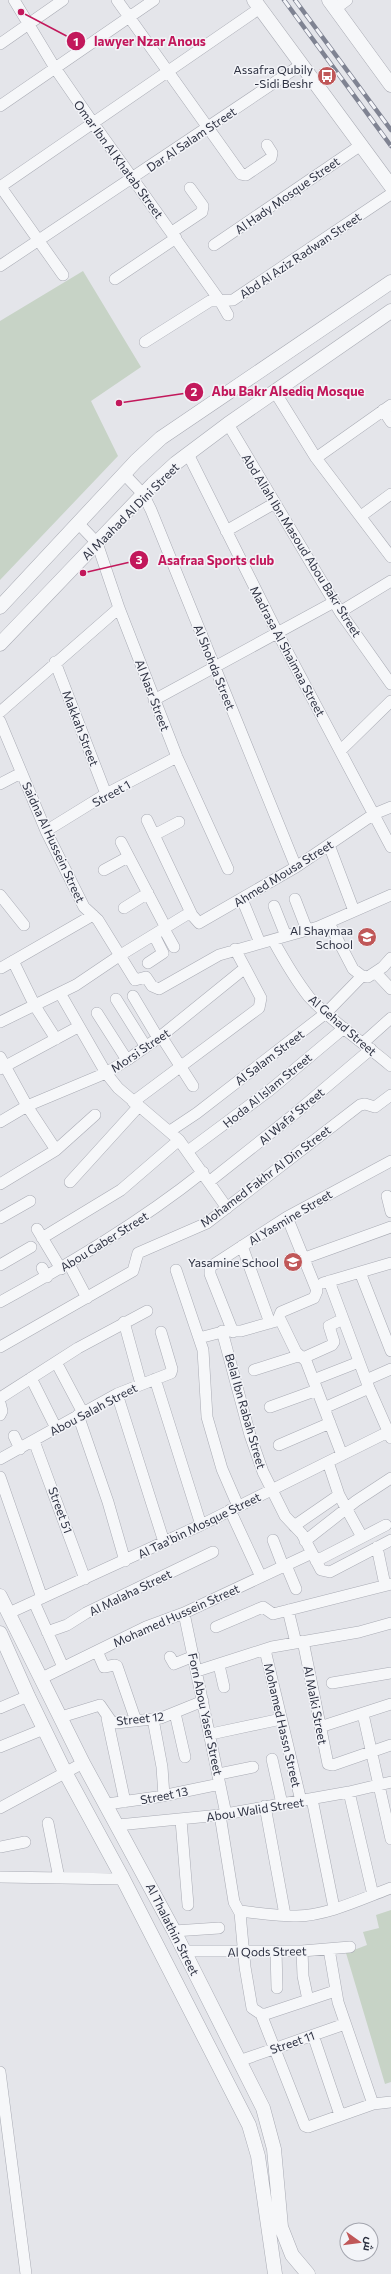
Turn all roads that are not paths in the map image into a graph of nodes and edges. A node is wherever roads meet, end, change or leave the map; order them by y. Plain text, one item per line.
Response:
1 (14, 0) edge
2 (63, 0) edge
3 (117, 0) edge
4 (154, 0) edge
5 (347, 0) edge
6 (257, 4) edge
7 (332, 4) edge
8 (129, 17) junction
9 (28, 23) junction
10 (0, 44) edge
11 (302, 64) junction
12 (55, 68) junction
13 (168, 72) junction
14 (390, 83) edge
15 (0, 106) edge
16 (93, 123) junction
17 (207, 128) junction
18 (267, 145) dead end
19 (361, 145) junction
20 (133, 178) junction
21 (391, 186) edge
22 (0, 187) edge
23 (190, 188) dead end
24 (391, 194) edge
25 (174, 235) junction
26 (40, 242) junction
27 (214, 246) dead end
28 (0, 266) edge
29 (63, 275) dead end
30 (115, 279) dead end
31 (391, 282) edge
32 (220, 301) junction
33 (390, 314) edge
34 (228, 315) dead end
35 (145, 342) dead end
36 (275, 392) junction
37 (387, 407) edge
38 (391, 422) edge
39 (228, 424) junction
40 (188, 454) junction
41 (316, 458) junction
42 (124, 474) junction
43 (143, 494) junction
44 (391, 494) edge
45 (275, 503) junction
46 (361, 516) junction
47 (78, 523) junction
48 (226, 531) junction
49 (97, 543) junction
50 (391, 557) edge
51 (391, 582) edge
52 (334, 602) junction
53 (0, 607) edge
54 (119, 608) junction
55 (340, 612) junction
56 (277, 632) junction
57 (0, 644) edge
58 (55, 662) junction
59 (215, 666) junction
60 (391, 684) edge
61 (154, 700) junction
62 (391, 701) edge
63 (0, 712) edge
64 (0, 721) edge
65 (341, 750) junction
66 (177, 757) junction
67 (21, 773) junction
68 (0, 784) edge
69 (106, 794) junction
70 (391, 807) edge
71 (374, 814) junction
72 (147, 820) dead end
73 (179, 822) dead end
74 (46, 831) junction
75 (154, 835) junction
76 (121, 842) dead end
77 (329, 845) junction
78 (391, 847) edge
79 (128, 856) junction
80 (296, 867) junction
81 (228, 869) dead end
82 (104, 870) dead end
83 (148, 893) junction
84 (0, 895) edge
85 (391, 895) edge
86 (242, 899) junction
87 (294, 899) dead end
88 (274, 906) dead end
89 (124, 908) dead end
90 (354, 911) junction
91 (93, 915) junction
92 (192, 915) junction
93 (329, 923) junction
94 (24, 925) dead end
95 (165, 928) junction
96 (307, 930) junction
97 (154, 935) junction
98 (286, 936) junction
99 (273, 940) junction
100 (260, 943) junction
101 (174, 947) dead end
102 (235, 949) junction
103 (119, 956) junction
104 (391, 958) edge
105 (13, 961) junction
106 (148, 963) dead end
107 (2, 968) dead end
108 (245, 968) junction
109 (376, 973) junction
110 (362, 976) junction
111 (391, 989) edge
112 (60, 993) junction
113 (133, 996) dead end
114 (116, 999) dead end
115 (35, 1006) junction
116 (98, 1013) dead end
117 (326, 1013) junction
118 (391, 1018) edge
119 (0, 1022) edge
120 (78, 1027) junction
121 (344, 1028) junction
122 (159, 1037) junction
123 (56, 1039) junction
124 (367, 1046) junction
125 (146, 1047) junction
126 (127, 1060) junction
127 (2, 1064) edge
128 (391, 1066) edge
129 (182, 1067) junction
130 (106, 1073) junction
131 (193, 1086) dead end
132 (391, 1095) edge
133 (136, 1104) junction
134 (27, 1106) junction
135 (95, 1115) dead end
136 (0, 1122) edge
137 (170, 1131) junction
138 (179, 1140) junction
139 (56, 1150) junction
140 (188, 1151) junction
141 (391, 1161) edge
142 (203, 1172) junction
143 (210, 1181) junction
144 (70, 1182) dead end
145 (0, 1184) edge
146 (387, 1196) dead end
147 (30, 1201) dead end
148 (227, 1208) junction
149 (391, 1212) edge
150 (287, 1217) junction
151 (0, 1218) edge
152 (391, 1227) edge
153 (242, 1246) junction
154 (31, 1247) dead end
155 (305, 1258) junction
156 (391, 1263) edge
157 (0, 1266) edge
158 (65, 1266) junction
159 (176, 1270) dead end
160 (360, 1272) junction
161 (329, 1281) junction
162 (316, 1285) junction
163 (2, 1298) edge
164 (87, 1298) junction
165 (147, 1311) dead end
166 (343, 1319) junction
167 (275, 1321) junction
168 (124, 1322) junction
169 (161, 1332) dead end
170 (228, 1332) junction
171 (199, 1338) junction
172 (0, 1347) edge
173 (391, 1351) edge
174 (300, 1357) junction
175 (56, 1362) junction
176 (359, 1362) junction
177 (391, 1369) edge
178 (254, 1370) dead end
179 (30, 1378) junction
180 (156, 1379) junction
181 (141, 1384) junction
182 (367, 1384) junction
183 (315, 1385) junction
184 (117, 1394) junction
185 (0, 1398) edge
186 (0, 1403) edge
187 (270, 1407) dead end
188 (324, 1408) junction
189 (80, 1414) junction
190 (0, 1415) edge
191 (387, 1419) edge
192 (330, 1423) junction
193 (56, 1428) junction
194 (389, 1435) edge
195 (14, 1436) dead end
196 (34, 1441) junction
197 (279, 1445) dead end
198 (20, 1449) junction
199 (342, 1455) junction
200 (0, 1459) edge
201 (328, 1462) junction
202 (0, 1477) edge
203 (391, 1478) edge
204 (271, 1490) junction
205 (339, 1495) junction
206 (234, 1508) junction
207 (346, 1509) junction
208 (201, 1525) junction
209 (386, 1525) dead end
210 (294, 1526) junction
211 (362, 1537) junction
212 (273, 1540) dead end
213 (391, 1540) edge
214 (305, 1541) junction
215 (164, 1542) junction
216 (377, 1547) junction
217 (213, 1552) dead end
218 (125, 1561) junction
219 (316, 1561) junction
220 (285, 1565) junction
221 (260, 1577) junction
222 (85, 1579) junction
223 (388, 1585) edge
224 (296, 1589) dead end
225 (38, 1600) junction
226 (3, 1604) edge
227 (288, 1610) junction
228 (184, 1613) junction
229 (391, 1623) edge
230 (216, 1627) dead end
231 (47, 1632) junction
232 (0, 1633) edge
233 (300, 1642) junction
234 (265, 1650) junction
235 (97, 1651) junction
236 (5, 1653) edge
237 (194, 1656) junction
238 (170, 1657) dead end
239 (219, 1665) junction
240 (63, 1668) junction
241 (197, 1672) junction
242 (391, 1673) edge
243 (42, 1678) junction
244 (332, 1684) dead end
245 (224, 1687) dead end
246 (28, 1696) junction
247 (204, 1701) junction
248 (391, 1704) edge
249 (0, 1708) edge
250 (175, 1713) junction
251 (363, 1714) junction
252 (62, 1717) junction
253 (107, 1718) junction
254 (153, 1719) junction
255 (282, 1719) junction
256 (136, 1721) junction
257 (320, 1727) junction
258 (44, 1729) junction
259 (211, 1734) junction
260 (391, 1745) edge
261 (0, 1747) edge
262 (372, 1752) junction
263 (185, 1758) dead end
264 (272, 1759) dead end
265 (83, 1763) junction
266 (253, 1767) dead end
267 (65, 1772) junction
268 (220, 1779) junction
269 (386, 1784) edge
270 (349, 1792) junction
271 (164, 1796) junction
272 (306, 1800) junction
273 (125, 1802) junction
274 (107, 1804) junction
275 (282, 1804) junction
276 (388, 1804) edge
277 (265, 1806) junction
278 (0, 1808) edge
279 (223, 1815) junction
280 (181, 1820) junction
281 (48, 1823) dead end
282 (118, 1825) junction
283 (391, 1839) edge
284 (25, 1842) dead end
285 (0, 1847) edge
286 (139, 1865) junction
287 (122, 1877) junction
288 (0, 1878) edge
289 (59, 1878) junction
290 (391, 1888) edge
291 (373, 1895) junction
292 (188, 1905) dead end
293 (334, 1908) junction
294 (239, 1911) junction
295 (285, 1915) junction
296 (219, 1928) dead end
297 (174, 1931) junction
298 (350, 1947) dead end
299 (329, 1949) junction
300 (184, 1951) junction
301 (276, 1951) junction
302 (302, 1951) junction
303 (243, 1952) junction
304 (277, 1988) dead end
305 (335, 1991) junction
306 (308, 2000) junction
307 (266, 2013) junction
308 (345, 2024) junction
309 (312, 2036) junction
310 (274, 2049) junction
311 (239, 2061) junction
312 (0, 2072) edge
313 (1, 2091) edge
314 (391, 2102) edge
315 (373, 2104) junction
316 (340, 2115) junction
317 (5, 2147) edge
318 (275, 2228) junction
319 (26, 2274) edge
320 (275, 2274) edge
321 (308, 2274) edge

1 - 9 street, Omar Ibn Al Khatab Street
2 - 9 street
3 - 8 street
4 - 8 street
5 - 7 street
6 - 11 street
6 - 13 street
7 - 14 street
8 - 12 street
8 - 13 street
9 - 10 street
9 - 12 street, Omar Ibn Al Khatab Street
11 - 17 street, Dar Al Salam Street
11 - 19 street
12 - 15 street
12 - 16 street, Omar Ibn Al Khatab Street
13 - 16 street
13 - 17 street
16 - 20 street, Omar Ibn Al Khatab Street
16 - 22 street
17 - 18 street
17 - 20 street, Dar Al Salam Street
19 - 21 street
19 - 27 street, Al Hady Mosque Street
20 - 25 street, Omar Ibn Al Khatab Street
20 - 26 street, Dar Al Salam Street
22 - 26 street
23 - 25 street
24 - 32 street, Abd Al Aziz Radwan Street
25 - 30 street
25 - 32 street, Omar Ibn Al Khatab Street
26 - 28 street, Dar Al Salam Street
26 - 29 street
31 - 42 street
32 - 34 street, Omar Ibn Al Khatab Street
32 - 35 street, Abd Al Aziz Radwan Street
33 - 36 street, Al Maahad Al Dini Street
36 - 39 street, Al Maahad Al Dini Street
36 - 41 street
37 - 38 street
37 - 41 street
39 - 40 street, Al Maahad Al Dini Street
39 - 45 street, Abd Allah Ibn Masoud Abou Bakr Street
40 - 43 street, Al Maahad Al Dini Street
40 - 48 street, Madrasa Al Shaimaa Street
41 - 46 street
42 - 43 street, Al Shohda Street
42 - 47 street
43 - 49 street, Al Maahad Al Dini Street
43 - 59 street, Al Shohda Street
44 - 46 street
45 - 48 street
45 - 52 street, Abd Allah Ibn Masoud Abou Bakr Street
46 - 50 street
47 - 49 street, Al Nasr Street
47 - 53 street
48 - 56 street, Madrasa Al Shaimaa Street
49 - 54 street, Al Nasr Street
49 - 57 street, Al Maahad Al Dini Street
51 - 55 street
52 - 55 street, Abd Allah Ibn Masoud Abou Bakr Street
52 - 56 street
54 - 58 street
54 - 61 street, Al Nasr Street
55 - 60 street, Abd Allah Ibn Masoud Abou Bakr Street
56 - 59 street
56 - 65 street, Madrasa Al Shaimaa Street
58 - 63 street
58 - 69 street, Makkah Street
59 - 61 street
59 - 80 street, Al Shohda Street
61 - 66 street, Al Nasr Street
62 - 65 street
64 - 67 street, Saidna Al Hussein Street
65 - 71 street, Madrasa Al Shaimaa Street
66 - 69 street, Street 1
66 - 81 street, Al Nasr Street
67 - 68 street
67 - 74 street, Saidna Al Hussein Street
69 - 74 street, Street 1
70 - 71 street, Ahmed Mousa Street
71 - 77 street, Ahmed Mousa Street
71 - 78 street, Madrasa Al Shaimaa Street
72 - 75 street
73 - 75 street
74 - 91 street, Saidna Al Hussein Street
75 - 92 street
76 - 79 street
77 - 80 street, Ahmed Mousa Street
77 - 90 street
79 - 82 street
79 - 83 street
80 - 86 street, Ahmed Mousa Street
83 - 89 street
83 - 95 street
84 - 94 street
85 - 90 street
86 - 92 street, Ahmed Mousa Street
86 - 100 street
87 - 96 street
88 - 98 street
90 - 93 street
91 - 103 street, Saidna Al Hussein Street
91 - 105 street
92 - 95 street
93 - 96 street
93 - 110 street
95 - 97 street
95 - 101 street
96 - 98 street
97 - 103 street
97 - 106 street
98 - 99 street
99 - 100 street
99 - 117 street, Al Gehad Street
100 - 102 street
102 - 103 street, Saidna Al Hussein Street
102 - 108 street
103 - 112 street
104 - 109 street
105 - 107 street
105 - 115 street
108 - 122 street, Morsi Street
108 - 129 street
109 - 110 street
109 - 111 street
110 - 117 street, Al Salam Street
112 - 115 street
112 - 120 street
113 - 122 street
114 - 125 street
115 - 119 street
115 - 123 street
116 - 126 street
117 - 121 street, Al Gehad Street
117 - 137 street, Al Salam Street
118 - 124 street, Al Wafa' Street
120 - 123 street
120 - 130 street
121 - 124 street, Al Gehad Street
121 - 140 street, Hoda Al Islam Street
122 - 125 street, Morsi Street
122 - 129 street
123 - 127 street
124 - 128 street, Al Gehad Street
124 - 143 street, Al Wafa' Street
125 - 126 street, Morsi Street
126 - 130 street, Morsi Street
127 - 134 street
129 - 131 street
129 - 133 street
130 - 133 street
130 - 134 street, Morsi Street
132 - 148 street, Mohamed Fakhr Al Din Street
133 - 137 street
133 - 144 street
134 - 136 street, Morsi Street
134 - 139 street
135 - 139 street
137 - 138 street
138 - 140 street
138 - 158 street
139 - 145 street
140 - 142 street
141 - 150 street, Al Yasmine Street
142 - 143 street
142 - 158 street, Abou Gaber Street
143 - 148 street
146 - 149 street
147 - 151 street
148 - 164 street, Mohamed Fakhr Al Din Street
150 - 153 street, Al Yasmine Street
150 - 155 street
152 - 155 street
153 - 167 street
153 - 170 street, Al Yasmine Street
154 - 157 street
155 - 162 street
156 - 160 street
158 - 163 street, Abou Gaber Street
158 - 164 street
159 - 171 street
160 - 161 street
160 - 173 street
161 - 162 street
161 - 166 street
162 - 167 street
164 - 172 street, Mohamed Fakhr Al Din Street
165 - 168 street
166 - 174 street
166 - 176 street
167 - 170 street
167 - 174 street
168 - 175 street
168 - 181 street
169 - 180 street, Abou Salah Street
170 - 171 street
170 - 204 street, Belal Ibn Rabah Street
171 - 206 street
174 - 178 street
174 - 183 street
175 - 179 street
175 - 189 street
176 - 182 street
176 - 183 street
177 - 182 street
179 - 185 street
179 - 193 street
180 - 181 street, Abou Salah Street
180 - 208 street
181 - 184 street, Abou Salah Street
182 - 188 street
182 - 191 street
183 - 187 street
183 - 188 street
184 - 189 street, Abou Salah Street
184 - 215 street
186 - 190 street
188 - 192 street
189 - 193 street, Abou Salah Street
189 - 218 street
191 - 194 street
192 - 197 street
192 - 199 street
193 - 196 street, Abou Salah Street
194 - 199 street, Al Taa'bin Mosque Street
195 - 198 street
196 - 198 street, Abou Salah Street
196 - 222 street, Street 51
198 - 200 street, Abou Salah Street
199 - 201 street, Al Taa'bin Mosque Street
201 - 204 street, Al Taa'bin Mosque Street
201 - 205 street
202 - 225 street
203 - 207 street
204 - 206 street, Al Taa'bin Mosque Street
204 - 210 street, Belal Ibn Rabah Street
205 - 207 street
205 - 210 street
206 - 208 street, Al Taa'bin Mosque Street
206 - 221 street
207 - 211 street
207 - 214 street
208 - 215 street, Al Taa'bin Mosque Street
209 - 211 street
210 - 214 street, Belal Ibn Rabah Street
211 - 219 street
212 - 220 street
213 - 216 street
214 - 219 street, Belal Ibn Rabah Street
215 - 218 street, Al Taa'bin Mosque Street
216 - 219 street
216 - 223 street
217 - 231 street, Al Malaha Street
218 - 222 street, Al Taa'bin Mosque Street
219 - 220 street, Mohamed Hussein Street
220 - 221 street, Mohamed Hussein Street
220 - 224 street
221 - 228 street, Mohamed Hussein Street
222 - 225 street, Al Taa'bin Mosque Street
223 - 227 street
225 - 226 street, Al Taa'bin Mosque Street
225 - 231 street
226 - 243 street, Al Thalathin Street
227 - 230 street
227 - 233 street, Al Malki Street
228 - 235 street, Mohamed Hussein Street
228 - 237 street, Forn Abou Yaser Street
229 - 233 street
231 - 240 street
232 - 236 street, Al Thalathin Street
233 - 234 street
233 - 257 street, Al Malki Street
234 - 239 street
234 - 255 street, Mohamed Hassn Street
235 - 240 street, Mohamed Hussein Street
235 - 256 street
236 - 246 street, Al Thalathin Street
237 - 238 street
237 - 241 street, Forn Abou Yaser Street
239 - 241 street
239 - 245 street
240 - 243 street, Mohamed Hussein Street
241 - 247 street, Forn Abou Yaser Street
242 - 244 street
243 - 252 street, Al Thalathin Street
246 - 249 street
246 - 258 street, Al Thalathin Street
247 - 250 street, Street 12
247 - 259 street, Forn Abou Yaser Street
248 - 251 street
250 - 254 street, Street 12
250 - 263 street
251 - 257 street
251 - 262 street
252 - 253 street, Street 12
252 - 265 street, Al Thalathin Street
253 - 256 street, Street 12
253 - 273 street
254 - 256 street, Street 12
254 - 271 street
255 - 259 street
255 - 272 street, Mohamed Hassn Street
257 - 262 street, Al Malki Street
258 - 261 street
258 - 267 street, Al Thalathin Street
259 - 268 street, Forn Abou Yaser Street
260 - 262 street
262 - 269 street
264 - 275 street
265 - 267 street
265 - 274 street, Al Thalathin Street
266 - 268 street, Street 13
267 - 278 street
267 - 287 street, Al Thalathin Street
268 - 271 street, Street 13
268 - 279 street, Forn Abou Yaser Street
269 - 270 street, Abou Walid Street
269 - 276 street
270 - 272 street, Abou Walid Street
270 - 291 street
271 - 273 street, Street 13
272 - 275 street, Abou Walid Street
272 - 293 street, Mohamed Hassn Street
273 - 274 street, Street 13
274 - 282 street, Al Thalathin Street
275 - 277 street, Abou Walid Street
276 - 283 street
277 - 279 street, Abou Walid Street
277 - 295 street
279 - 280 street, Abou Walid Street
279 - 294 street, Forn Abou Yaser Street
280 - 282 street, Abou Walid Street
280 - 292 street
281 - 289 street
282 - 286 street, Al Thalathin Street
284 - 285 street
286 - 287 street
286 - 297 street, Al Thalathin Street
287 - 289 street
287 - 318 street, Al Thalathin Street
288 - 289 street
290 - 291 street
291 - 293 street
293 - 295 street
294 - 295 street
294 - 303 street, Forn Abou Yaser Street
296 - 297 street
297 - 300 street, Al Thalathin Street
298 - 299 street, Al Qods Street
299 - 302 street, Al Qods Street
299 - 305 street
300 - 303 street, Al Qods Street
300 - 311 street, Al Thalathin Street
301 - 302 street, Al Qods Street
301 - 303 street, Al Qods Street
301 - 304 street
302 - 306 street
303 - 307 street, Forn Abou Yaser Street
305 - 306 street
305 - 308 street
306 - 307 street
307 - 310 street, Forn Abou Yaser Street
308 - 309 street, Street 11
308 - 315 street
309 - 310 street, Street 11
309 - 316 street
310 - 311 street, Street 11
310 - 316 street, Forn Abou Yaser Street
311 - 318 street, Al Thalathin Street
312 - 313 street
313 - 317 street
314 - 315 street
315 - 316 street
317 - 319 street
318 - 320 street, Al Thalathin Street
318 - 321 street, Al Thalathin Street

